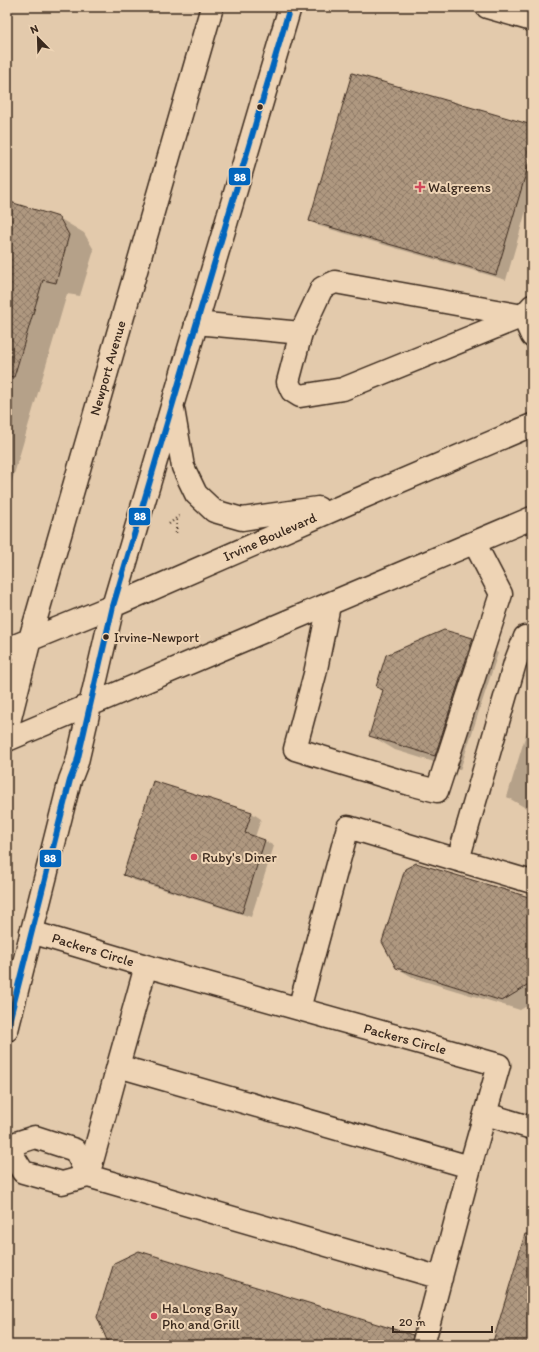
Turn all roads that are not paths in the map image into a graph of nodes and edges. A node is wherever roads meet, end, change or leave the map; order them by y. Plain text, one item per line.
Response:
1 (212, 7) edge
2 (290, 7) edge
3 (487, 7) edge
4 (532, 20) edge
5 (527, 311) edge
6 (196, 323) junction
7 (301, 333) junction
8 (532, 336) edge
9 (173, 404) junction
10 (532, 425) edge
11 (347, 504) junction
12 (532, 518) edge
13 (474, 544) junction
14 (329, 605) junction
15 (113, 606) junction
16 (30, 639) junction
17 (532, 639) edge
18 (7, 649) edge
19 (90, 705) junction
20 (7, 730) edge
21 (7, 740) edge
22 (458, 860) junction
23 (532, 882) edge
24 (31, 932) junction
25 (146, 966) junction
26 (299, 1010) junction
27 (7, 1030) edge
28 (118, 1066) junction
29 (486, 1114) junction
30 (532, 1128) edge
31 (7, 1146) edge
32 (470, 1167) junction
33 (88, 1176) junction
34 (441, 1278) junction
35 (423, 1345) edge

1 - 16 main road, Newport Avenue
2 - 6 main road
3 - 4 main road
5 - 7 main road
5 - 7 main road
5 - 8 main road
6 - 7 main road
6 - 9 main road
9 - 11 main road
9 - 15 main road
10 - 11 main road, Irvine Boulevard
11 - 15 main road, Irvine Boulevard
12 - 13 main road
13 - 14 main road
13 - 14 main road
14 - 19 main road
15 - 16 main road, Irvine Boulevard
15 - 19 main road
16 - 18 main road, Irvine Boulevard
16 - 20 main road, Newport Avenue
17 - 22 main road
19 - 21 main road
19 - 24 main road
22 - 23 main road
22 - 26 main road
24 - 25 main road, Packers Circle
24 - 27 main road
25 - 26 main road, Packers Circle
25 - 28 main road
26 - 29 main road, Packers Circle
28 - 32 main road
28 - 33 main road
29 - 30 main road
29 - 32 main road, Packers Circle
31 - 33 main road
31 - 33 main road
32 - 34 main road, Packers Circle
33 - 34 main road
34 - 35 main road, Packers Circle

